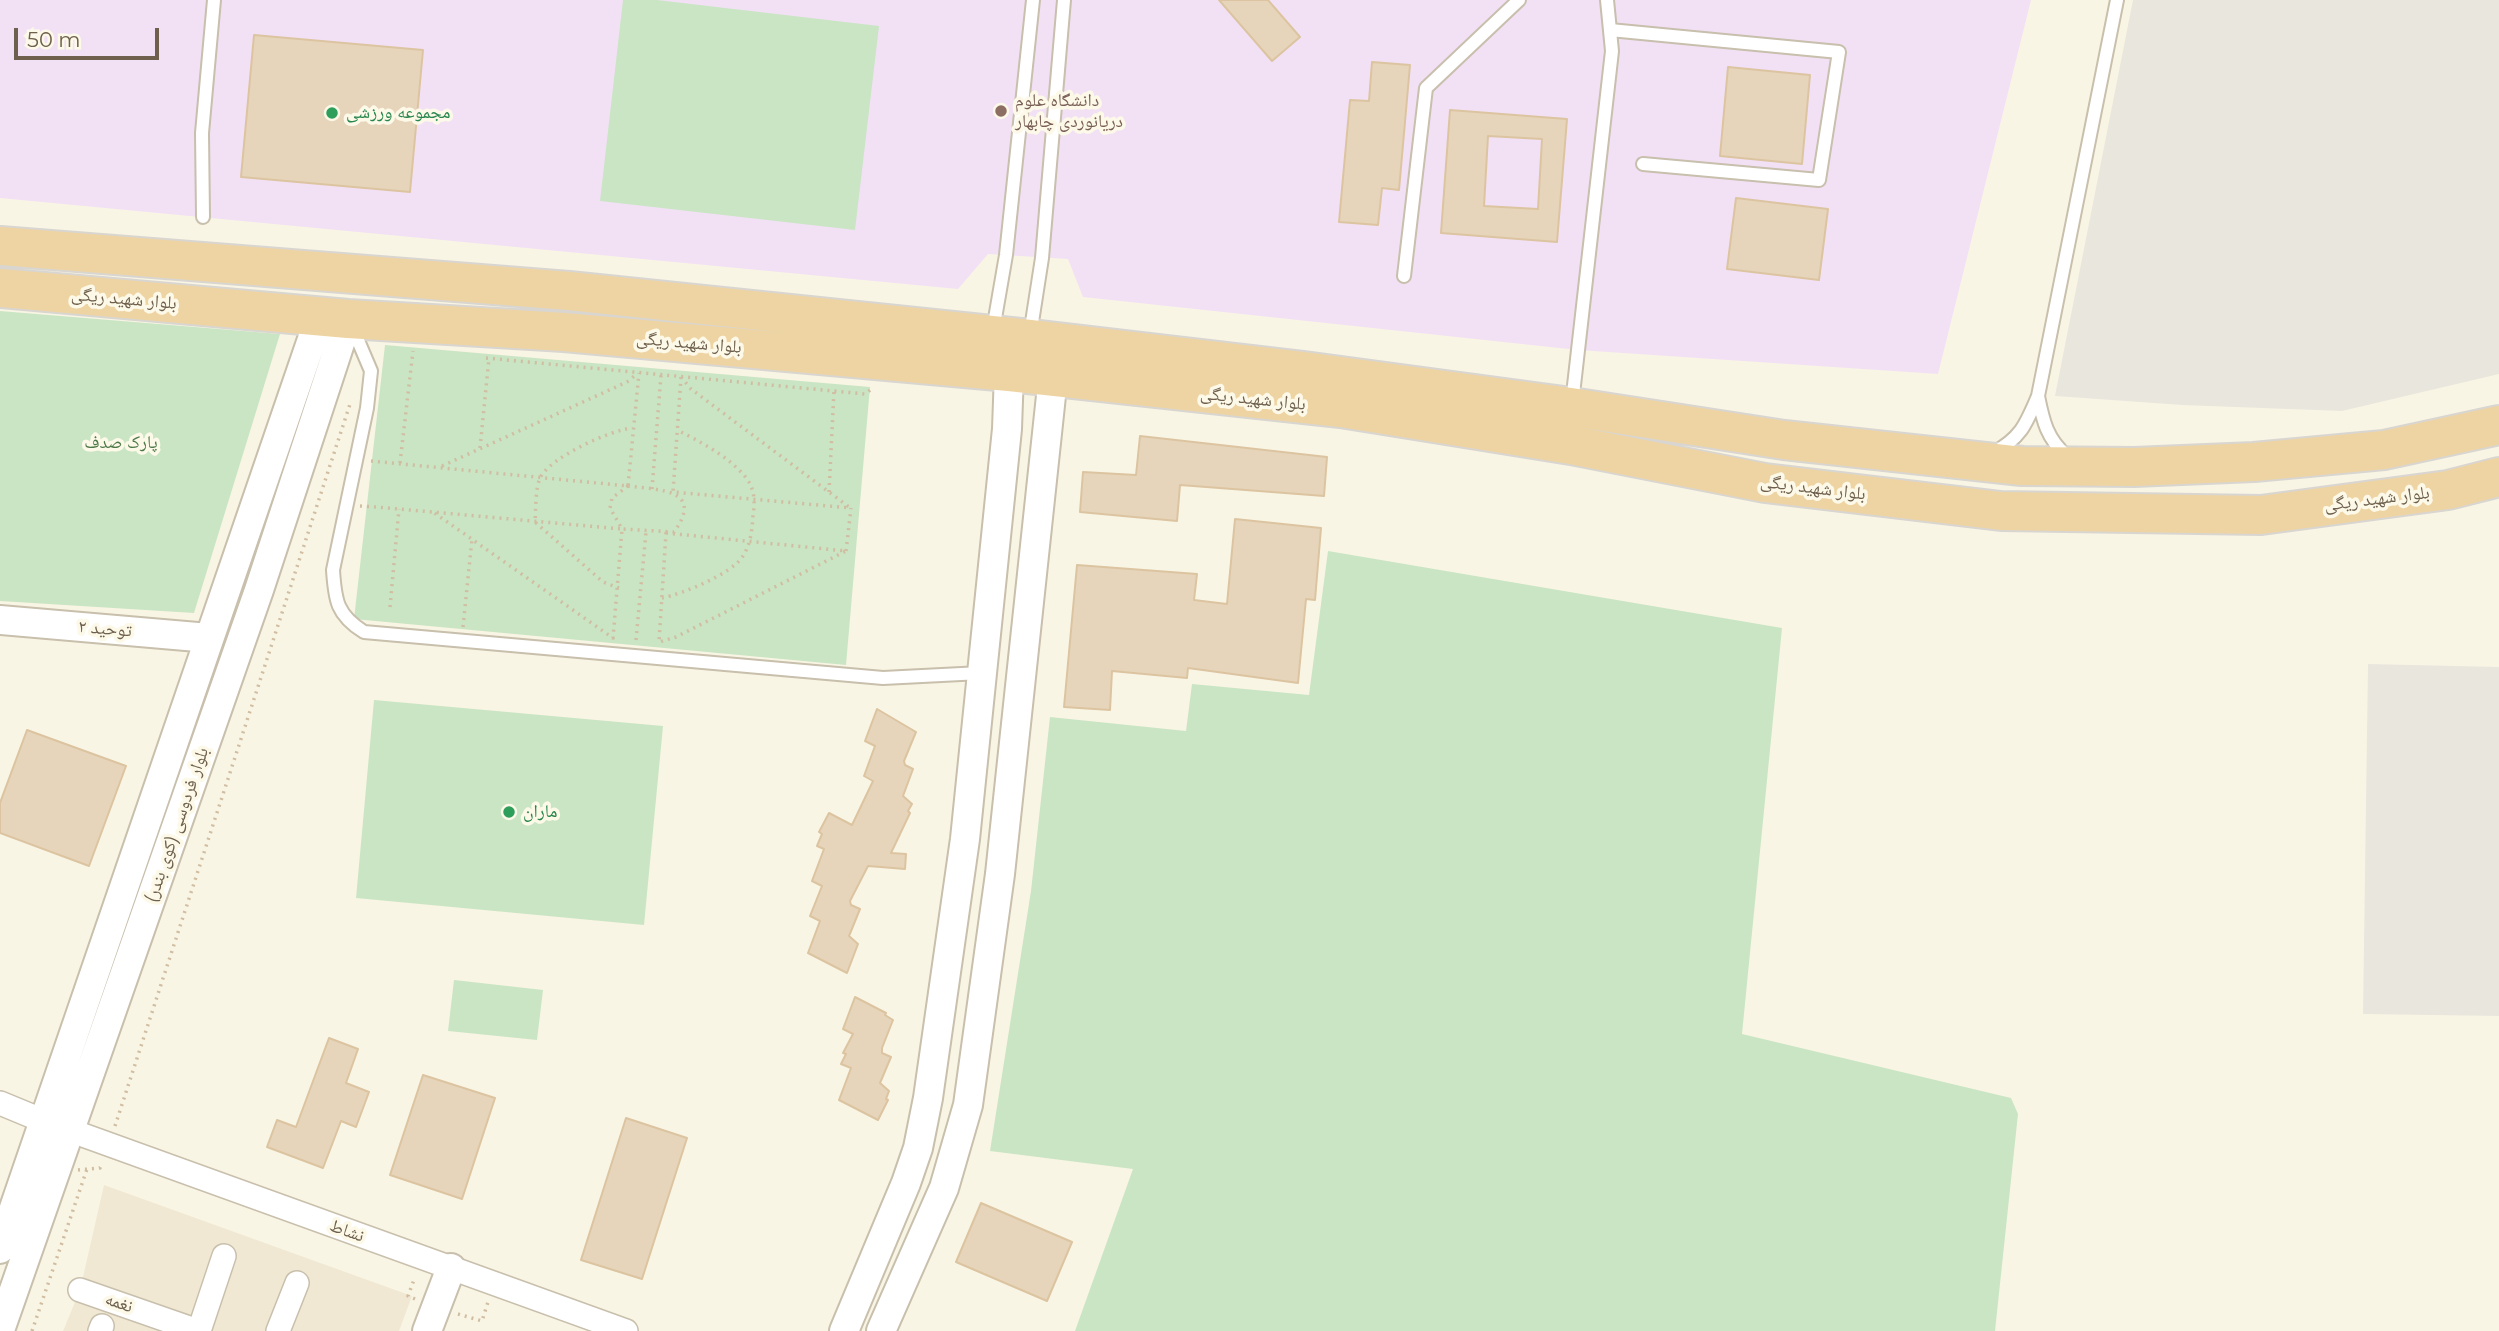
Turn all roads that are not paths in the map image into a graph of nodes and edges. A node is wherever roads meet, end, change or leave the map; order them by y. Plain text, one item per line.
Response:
1 (214, 0) edge
2 (1033, 0) edge
3 (1064, 0) edge
4 (1519, 0) edge
5 (1607, 0) edge
6 (2117, 0) edge
7 (1610, 30) junction
8 (1643, 164) dead end
9 (203, 217) dead end
10 (0, 246) edge
11 (1404, 276) dead end
12 (0, 288) edge
13 (329, 333) junction
14 (992, 335) junction
15 (1030, 339) junction
16 (1009, 372) junction
17 (1053, 377) junction
18 (2038, 396) junction
19 (1571, 407) junction
20 (2493, 423) edge
21 (1007, 429) junction
22 (1045, 434) junction
23 (1977, 461) junction
24 (2083, 467) junction
25 (2499, 477) edge
26 (2448, 490) junction
27 (2499, 506) edge
28 (230, 578) junction
29 (259, 590) junction
30 (0, 620) edge
31 (209, 638) junction
32 (981, 673) junction
33 (928, 1098) junction
34 (0, 1103) edge
35 (968, 1105) junction
36 (58, 1126) junction
37 (0, 1249) edge
38 (224, 1255) dead end
39 (451, 1268) junction
40 (297, 1283) dead end
41 (80, 1290) dead end
42 (171, 1326) edge
43 (0, 1330) edge
44 (198, 1331) edge
45 (278, 1331) edge
46 (427, 1331) edge
47 (626, 1331) edge
48 (844, 1331) edge
49 (881, 1331) edge

1 - 9 lane
2 - 14 lane
3 - 15 lane
4 - 11 lane
5 - 7 lane
6 - 18 lane
7 - 8 lane
7 - 19 lane
10 - 14 highway, بلوار شهید ریگی
12 - 13 highway, بلوار شهید ریگی
13 - 16 highway, بلوار شهید ریگی
13 - 28 street, بلوار فردوسی (کوی بندر)
13 - 29 street, بلوار فردوسی (کوی بندر)
13 - 32 lane
14 - 15 highway, بلوار شهید ریگی
15 - 19 highway, بلوار شهید ریگی
16 - 17 highway, بلوار شهید ریگی
16 - 21 street
17 - 22 street
17 - 26 highway, بلوار شهید ریگی
18 - 23 lane
18 - 24 lane
19 - 23 highway, بلوار شهید ریگی
20 - 24 highway, بلوار شهید ریگی
21 - 22 street
21 - 32 street
22 - 35 street
23 - 24 highway, بلوار شهید ریگی
25 - 26 highway, بلوار شهید ریگی
26 - 27 highway
28 - 29 street
28 - 31 street, بلوار فردوسی (کوی بندر)
29 - 36 street, بلوار فردوسی (کوی بندر)
30 - 31 street, توحید ۲
31 - 36 street, بلوار فردوسی (کوی بندر)
32 - 33 street
33 - 35 street
33 - 48 street
34 - 36 street, نشاط
35 - 49 street
36 - 37 street, بلوار فردوسی (کوی بندر)
36 - 39 street, نشاط
36 - 43 street, بلوار فردوسی (کوی بندر)
38 - 44 street
39 - 46 street
39 - 47 street, نشاط
40 - 45 street
41 - 42 street, نغمه
42 - 44 street, نغمه

